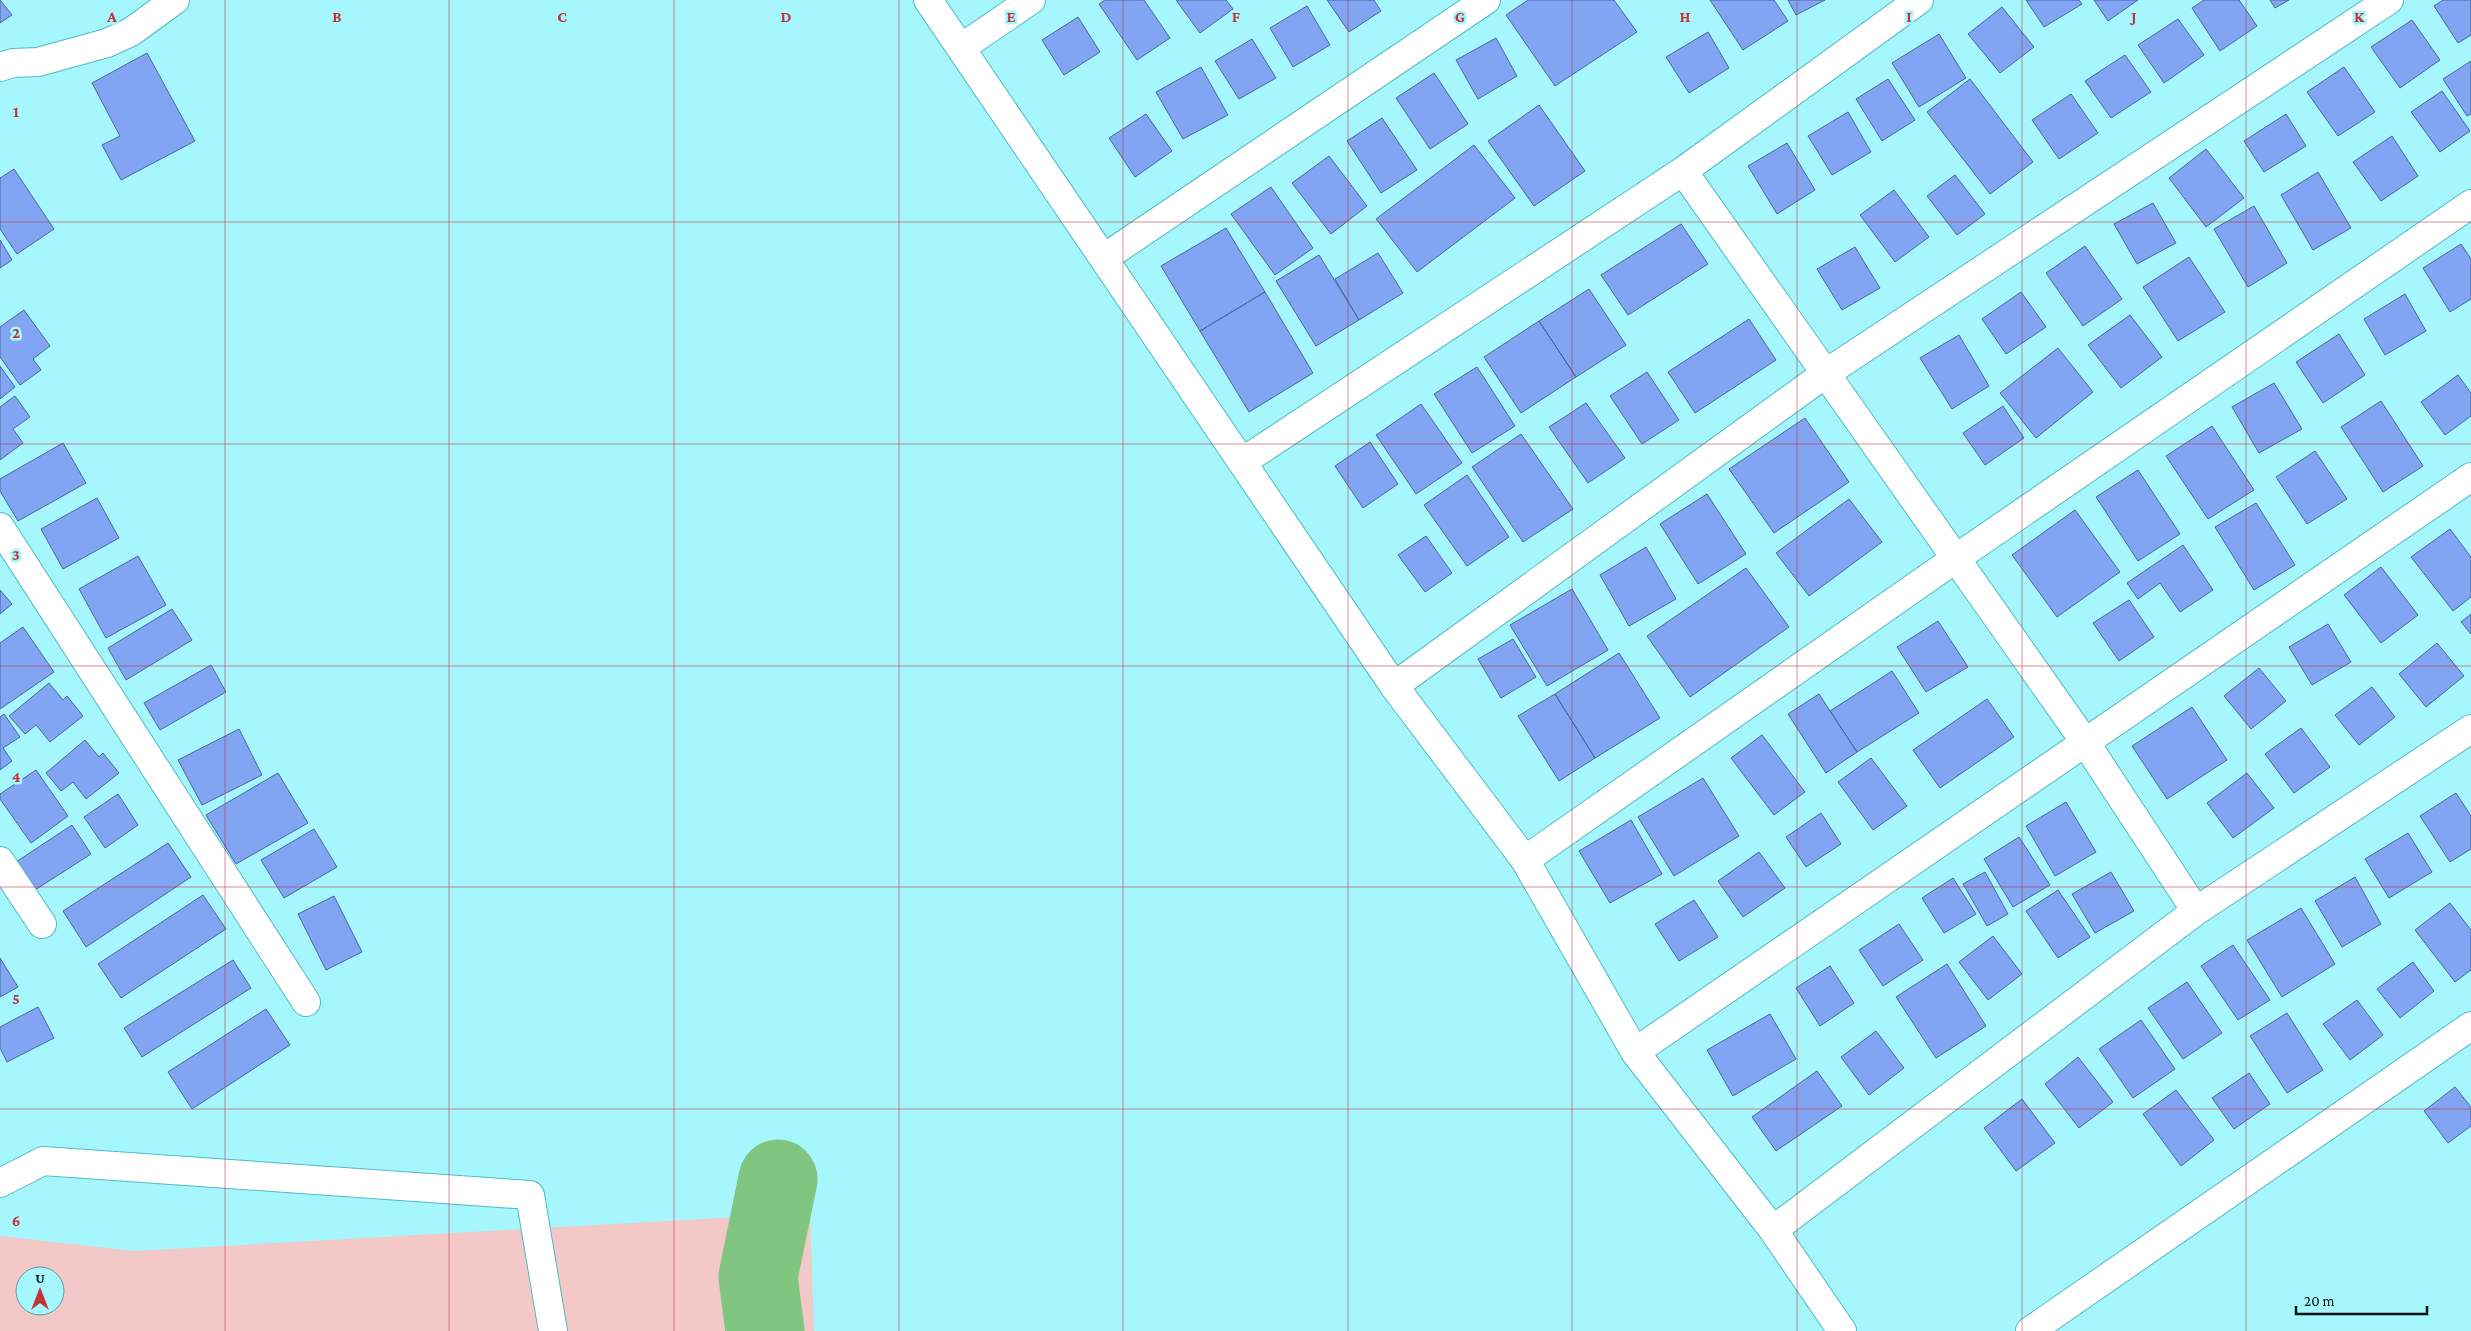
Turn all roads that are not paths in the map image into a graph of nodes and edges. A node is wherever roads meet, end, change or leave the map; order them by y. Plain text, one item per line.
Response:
1 (175, 0) edge
2 (928, 0) edge
3 (1031, 0) edge
4 (1486, 0) edge
5 (1919, 0) edge
6 (2389, 0) edge
7 (961, 48) junction
8 (0, 67) edge
9 (1683, 171) junction
10 (2471, 204) edge
11 (1104, 258) junction
12 (1825, 374) junction
13 (1242, 462) junction
14 (2471, 477) edge
15 (0, 526) edge
16 (1954, 559) junction
17 (1394, 686) junction
18 (2471, 729) edge
19 (2084, 742) junction
20 (1526, 860) junction
21 (0, 861) edge
22 (2196, 911) junction
23 (42, 924) dead end
24 (306, 1002) dead end
25 (2471, 1026) edge
26 (1635, 1052) junction
27 (0, 1183) edge
28 (1773, 1230) junction
29 (553, 1331) edge
30 (1842, 1331) edge
31 (2030, 1331) edge

1 - 8 street
2 - 7 street
3 - 7 street
4 - 11 street
5 - 9 street
6 - 12 street
7 - 11 street
9 - 12 street
9 - 13 street
10 - 16 street
11 - 13 street
12 - 16 street
12 - 17 street
13 - 17 street
14 - 19 street
15 - 24 street
16 - 19 street
16 - 20 street
17 - 20 street
18 - 22 street
19 - 22 street
19 - 26 street
20 - 26 street
21 - 23 street
22 - 28 street
25 - 31 street
26 - 28 street
27 - 29 street
28 - 30 street

